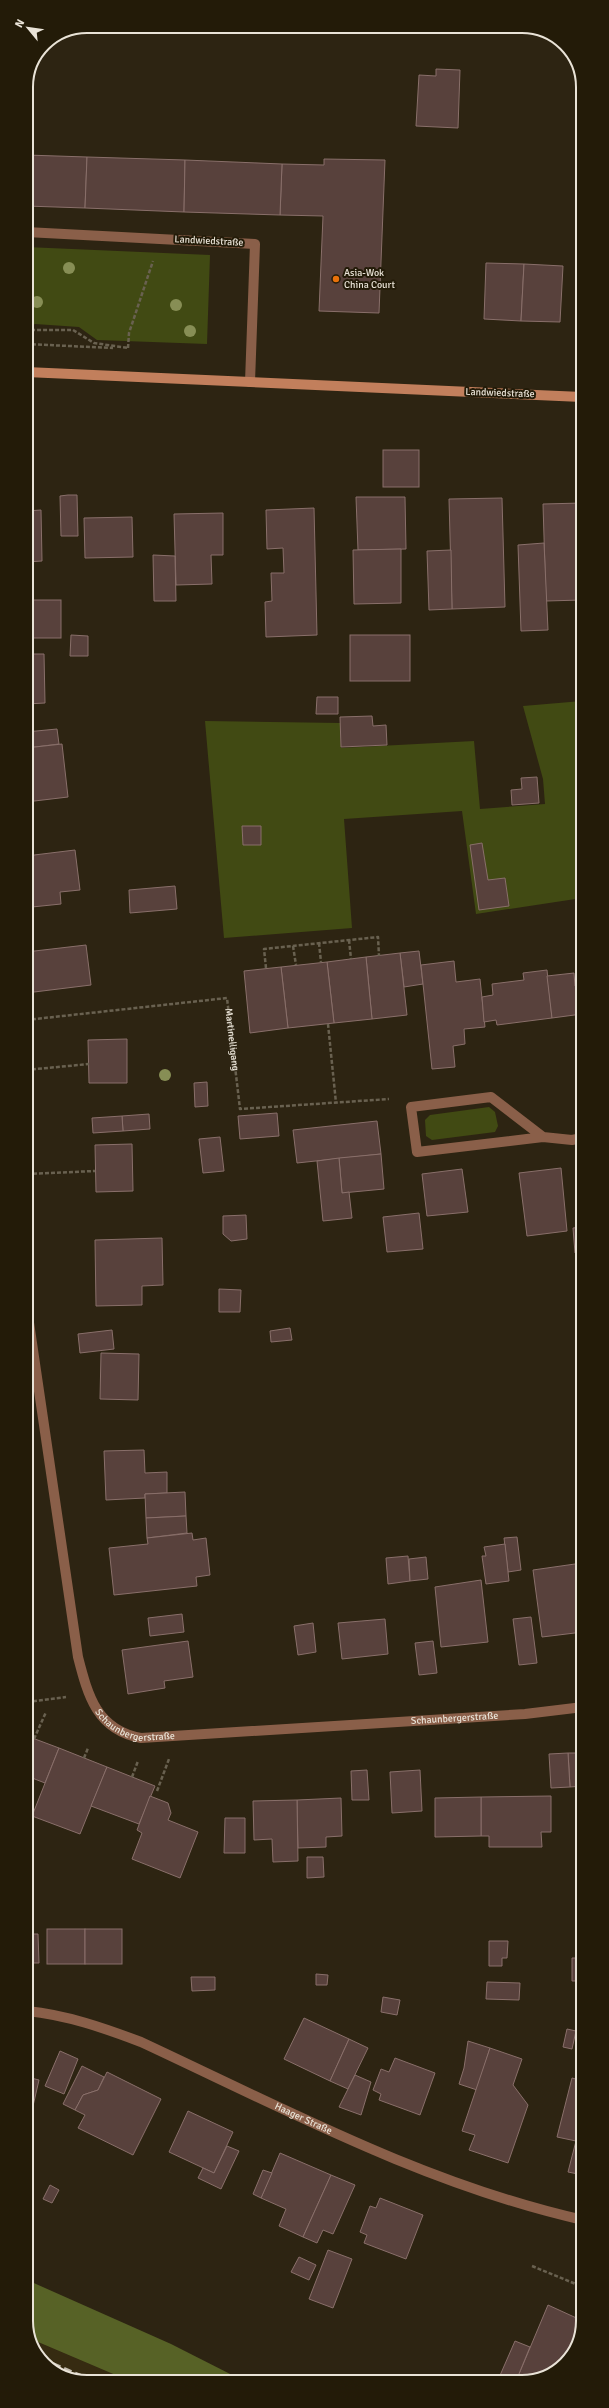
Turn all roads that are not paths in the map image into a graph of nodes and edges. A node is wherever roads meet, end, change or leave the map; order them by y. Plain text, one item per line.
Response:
1 (33, 232) edge
2 (33, 372) edge
3 (250, 382) junction
4 (576, 397) edge
5 (544, 1136) junction
6 (576, 1139) edge
7 (33, 1350) edge
8 (576, 1708) edge
9 (33, 2012) edge
10 (576, 2218) edge

1 - 3 street, Landwiedstraße
2 - 3 main road, Landwiedstraße
3 - 4 main road, Landwiedstraße
5 - 5 street
5 - 6 street
7 - 8 street, Schaunbergerstraße
9 - 10 street, Haager Straße

